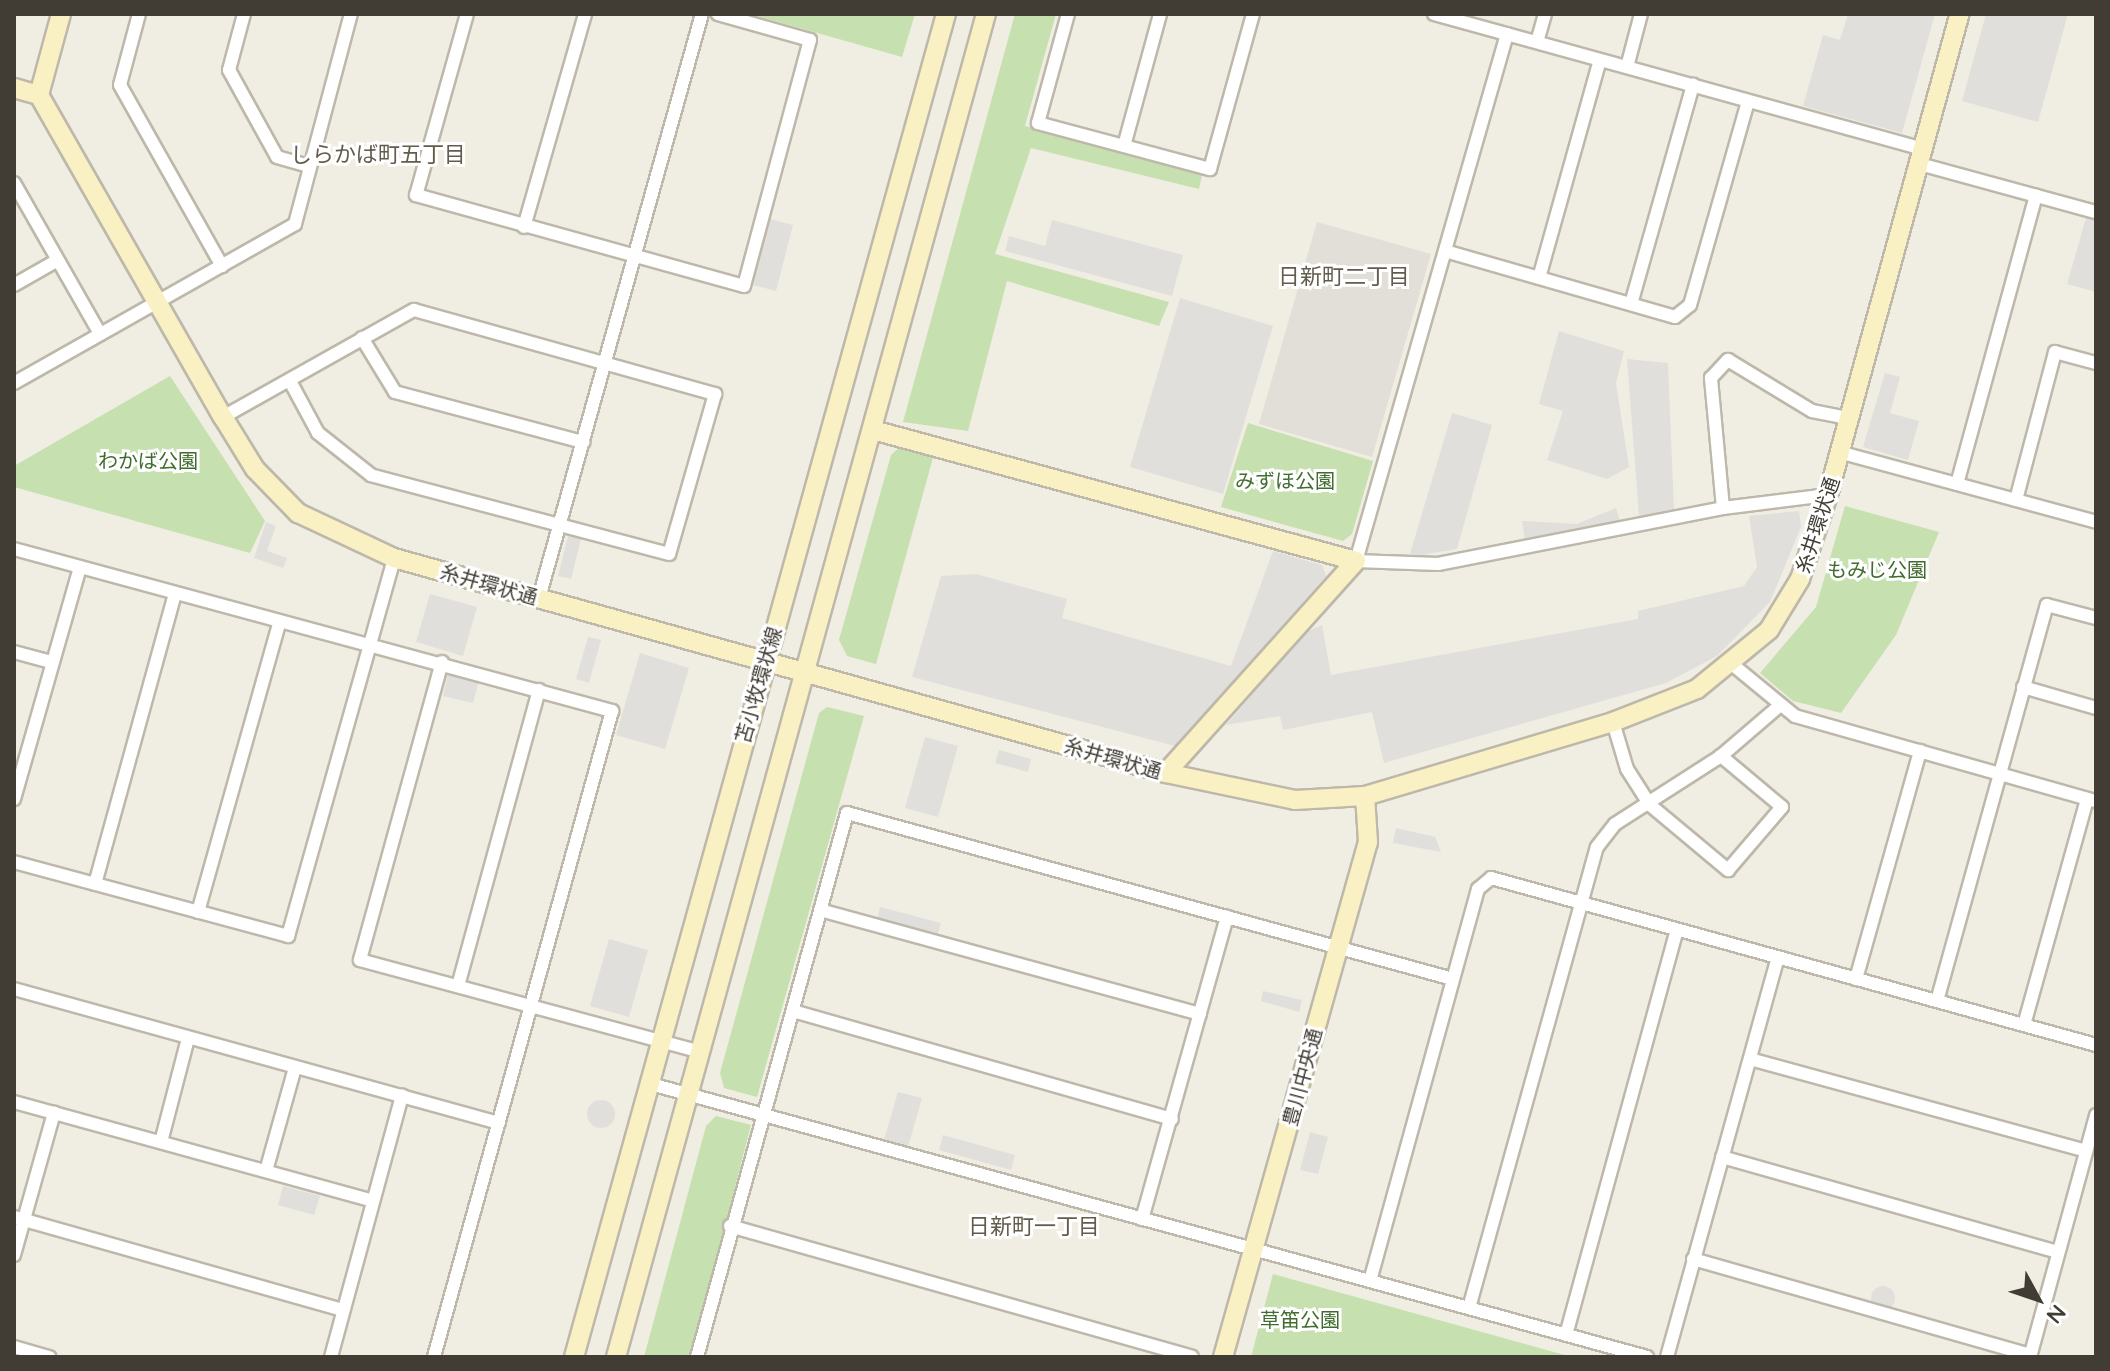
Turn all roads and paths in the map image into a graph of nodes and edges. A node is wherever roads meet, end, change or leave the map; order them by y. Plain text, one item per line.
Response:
1 (61, 14) edge
2 (139, 14) edge
3 (244, 14) edge
4 (351, 14) edge
5 (467, 14) edge
6 (585, 14) edge
7 (702, 14) edge
8 (718, 14) edge
9 (946, 14) edge
10 (986, 14) edge
11 (1068, 14) edge
12 (1160, 14) edge
13 (1253, 14) edge
14 (1437, 14) edge
15 (1545, 14) edge
16 (1641, 14) edge
17 (1960, 14) edge
18 (1507, 34) junction
19 (1537, 42) junction
20 (1600, 60) junction
21 (1627, 67) junction
22 (1693, 85) junction
23 (14, 88) edge
24 (39, 95) junction
25 (1748, 101) junction
26 (1124, 146) junction
27 (1922, 156) junction
28 (309, 166) junction
29 (14, 183) edge
30 (2036, 196) junction
31 (2096, 212) edge
32 (524, 227) junction
33 (1445, 251) junction
34 (634, 258) junction
35 (56, 261) junction
36 (222, 266) junction
37 (1539, 278) junction
38 (14, 285) edge
39 (157, 302) junction
40 (1631, 304) junction
41 (100, 334) junction
42 (362, 338) junction
43 (605, 363) junction
44 (2096, 363) edge
45 (290, 381) junction
46 (14, 383) edge
47 (223, 417) junction
48 (1848, 418) junction
49 (873, 430) junction
50 (583, 442) junction
51 (1839, 452) junction
52 (1957, 484) junction
53 (1828, 495) junction
54 (2016, 500) junction
55 (1723, 508) junction
56 (2096, 522) edge
57 (560, 526) junction
58 (14, 549) edge
59 (394, 558) junction
60 (1356, 561) junction
61 (80, 568) junction
62 (175, 594) junction
63 (539, 598) junction
64 (2096, 618) edge
65 (280, 621) junction
66 (371, 645) junction
67 (14, 652) edge
68 (764, 660) junction
69 (52, 662) junction
70 (442, 662) junction
71 (1733, 665) junction
72 (806, 672) junction
73 (2023, 687) junction
74 (539, 690) junction
75 (1778, 707) junction
76 (2096, 708) edge
77 (1613, 722) junction
78 (1920, 751) junction
79 (20, 754) edge
80 (1721, 756) junction
81 (1166, 773) junction
82 (1999, 774) junction
83 (1365, 796) junction
84 (14, 799) edge
85 (2092, 800) edge
86 (1650, 805) junction
87 (14, 862) edge
88 (95, 884) junction
89 (1581, 903) junction
90 (820, 910) junction
91 (198, 912) junction
92 (1227, 917) junction
93 (1677, 930) junction
94 (1338, 948) junction
95 (1778, 957) junction
96 (1453, 979) junction
97 (1856, 979) junction
98 (458, 986) junction
99 (14, 989) edge
100 (1937, 1001) junction
101 (532, 1007) junction
102 (793, 1011) junction
103 (1200, 1014) junction
104 (2024, 1025) junction
105 (188, 1038) junction
106 (659, 1041) junction
107 (2096, 1045) edge
108 (701, 1052) junction
109 (1750, 1059) junction
110 (295, 1068) junction
111 (647, 1083) junction
112 (690, 1094) junction
113 (402, 1095) junction
114 (14, 1102) edge
115 (54, 1113) junction
116 (763, 1115) junction
117 (2096, 1115) edge
118 (1172, 1119) junction
119 (499, 1123) junction
120 (161, 1142) junction
121 (2086, 1151) junction
122 (1722, 1157) junction
123 (266, 1171) junction
124 (373, 1201) junction
125 (19, 1218) edge
126 (1142, 1219) junction
127 (730, 1226) junction
128 (1255, 1251) junction
129 (2058, 1252) junction
130 (14, 1255) edge
131 (1693, 1259) junction
132 (1370, 1281) junction
133 (1469, 1308) junction
134 (343, 1310) junction
135 (1566, 1335) junction
136 (14, 1347) edge
137 (1151, 1352) edge
138 (2030, 1356) edge
139 (50, 1357) edge
140 (331, 1357) edge
141 (434, 1357) edge
142 (574, 1357) edge
143 (616, 1357) edge
144 (697, 1357) edge
145 (1192, 1357) edge
146 (1223, 1357) edge
147 (1647, 1357) edge
148 (1667, 1357) edge

1 - 24 street
2 - 36 street
3 - 28 street
4 - 28 street
5 - 32 street
6 - 32 street
7 - 34 street
8 - 34 street
9 - 68 street, 苫小牧環状線
10 - 49 street, 苫小牧環状線
11 - 26 street
12 - 26 street
13 - 26 street
14 - 18 street
15 - 19 street
16 - 21 street
17 - 27 street, 糸井環状通
18 - 19 street
18 - 33 street
19 - 20 street
20 - 21 street
20 - 37 street
21 - 22 street
22 - 25 street
22 - 40 street
23 - 24 street
24 - 39 street, 糸井環状通
25 - 27 street
25 - 40 street
27 - 30 street
27 - 48 street, 糸井環状通
28 - 36 street
29 - 35 street
30 - 31 street
30 - 52 street
32 - 34 street
33 - 37 street
33 - 60 street
34 - 43 street
35 - 38 street
35 - 41 street
36 - 39 street
37 - 40 street
39 - 41 street
39 - 47 street, 糸井環状通
41 - 46 street
42 - 43 street
42 - 45 street
42 - 50 street
43 - 50 street
43 - 57 street
44 - 54 street
45 - 47 street
45 - 57 street
47 - 59 street, 糸井環状通
48 - 51 street, 糸井環状通
48 - 55 street
49 - 60 street
49 - 72 street, 苫小牧環状線
50 - 57 street
51 - 52 street
51 - 53 street, 糸井環状通
52 - 54 street
53 - 55 street
53 - 71 street, 糸井環状通
54 - 56 street
55 - 60 street
57 - 63 street
58 - 61 street
59 - 63 street, 糸井環状通
59 - 66 street
60 - 81 street
61 - 62 street
61 - 69 street
62 - 65 street
62 - 88 street
63 - 68 street, 糸井環状通
64 - 73 street
65 - 66 street
65 - 91 street
66 - 70 street
66 - 91 street
67 - 69 street
68 - 72 street, 糸井環状通
68 - 106 street, 苫小牧環状線
69 - 79 street
70 - 74 street
70 - 98 street
71 - 75 street
71 - 77 street, 糸井環状通
72 - 81 street, 糸井環状通
72 - 108 street, 苫小牧環状線
73 - 76 street
73 - 82 street
74 - 98 street
74 - 101 street
75 - 78 street
75 - 80 street
77 - 83 street, 糸井環状通
77 - 86 street
78 - 82 street
78 - 97 street
79 - 84 street
80 - 86 street
80 - 86 street
81 - 83 street, 糸井環状通
82 - 85 street
82 - 100 street
83 - 94 street, 豊川中央通
85 - 104 street
86 - 89 street
87 - 88 street
88 - 91 street
89 - 93 street
89 - 96 street
89 - 133 street
90 - 92 street
90 - 102 street
90 - 103 street
92 - 94 street
92 - 103 street
93 - 95 street
93 - 135 street
94 - 96 street
94 - 128 street, 豊川中央通
95 - 97 street
95 - 109 street
96 - 132 street
97 - 100 street
98 - 101 street
99 - 105 street
100 - 104 street
101 - 106 street
101 - 119 street
102 - 116 street
102 - 118 street
103 - 118 street
104 - 107 street
105 - 110 street
105 - 120 street
106 - 108 street
106 - 111 street, 苫小牧環状線
108 - 112 street, 苫小牧環状線
109 - 121 street
109 - 122 street
110 - 113 street
110 - 123 street
111 - 112 street
111 - 142 street, 苫小牧環状線
112 - 116 street
112 - 143 street, 苫小牧環状線
113 - 119 street
113 - 124 street
114 - 115 street
115 - 120 street
115 - 125 street
116 - 126 street
116 - 127 street
117 - 121 street
118 - 126 street
119 - 141 street
120 - 123 street
121 - 129 street
122 - 129 street
122 - 131 street
123 - 124 street
124 - 134 street
125 - 130 street
125 - 134 street
126 - 128 street
127 - 137 street
127 - 144 street
128 - 132 street
128 - 146 street, 豊川中央通
129 - 138 street
131 - 138 street
131 - 148 street
132 - 133 street
133 - 135 street
134 - 140 street
135 - 147 street
136 - 139 street
137 - 145 street

